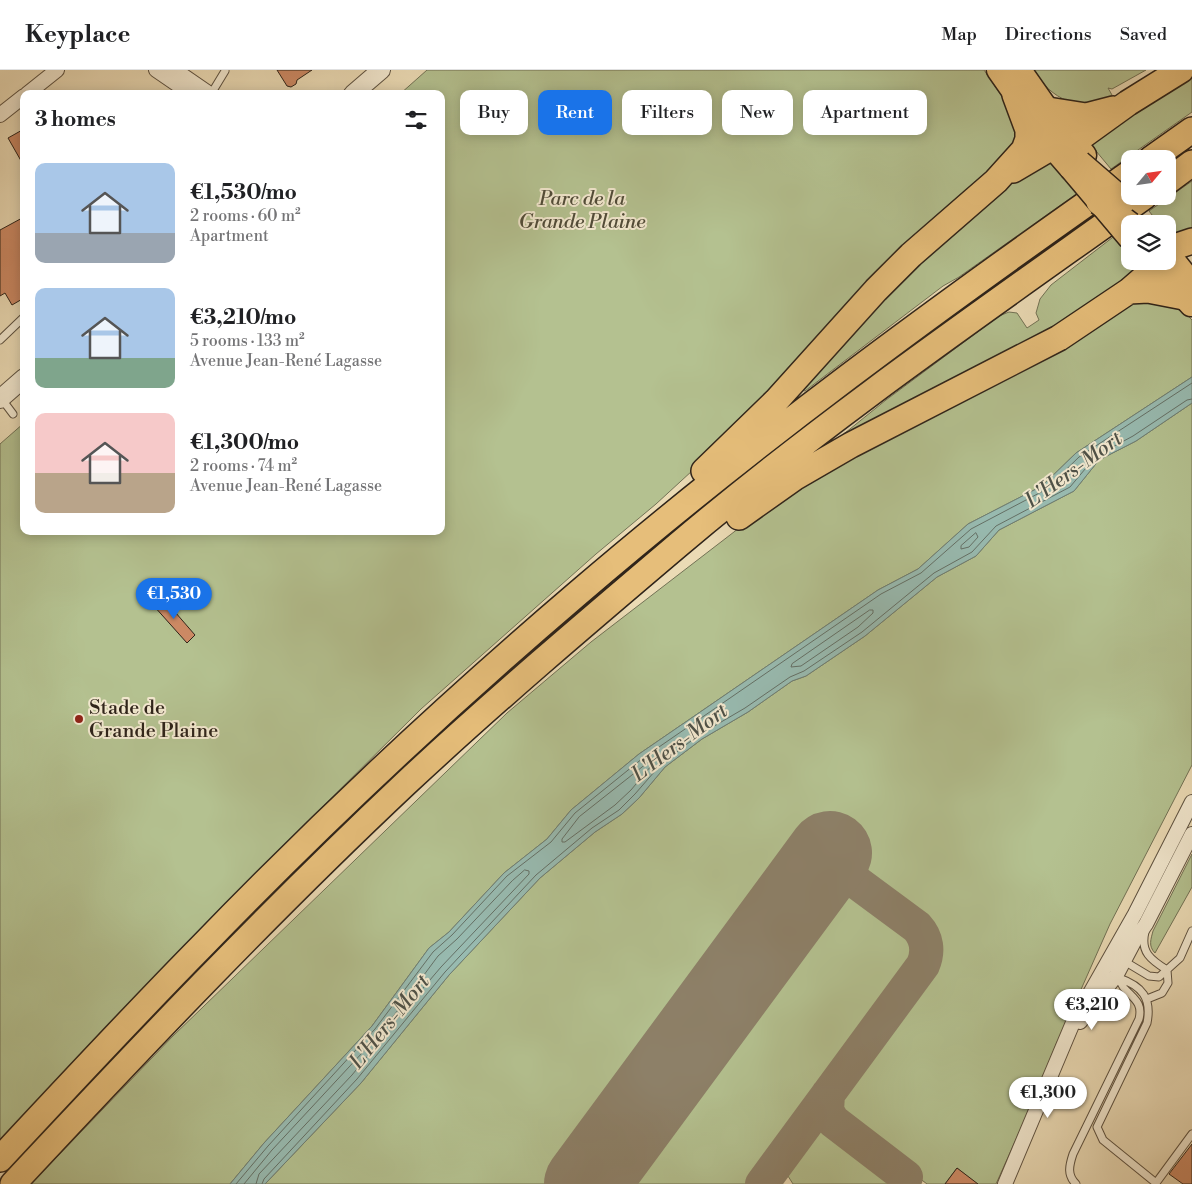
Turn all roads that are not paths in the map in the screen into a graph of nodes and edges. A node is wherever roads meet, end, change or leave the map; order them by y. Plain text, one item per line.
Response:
1 (57, 70) edge
2 (156, 70) edge
3 (175, 70) edge
4 (225, 70) edge
5 (381, 70) edge
6 (998, 70) edge
7 (1020, 70) edge
8 (1182, 70) edge
9 (32, 90) edge
10 (185, 90) edge
11 (204, 90) edge
12 (212, 90) edge
13 (357, 90) edge
14 (20, 99) edge
15 (1033, 99) junction
16 (1128, 103) junction
17 (0, 115) edge
18 (1192, 130) edge
19 (1164, 150) edge
20 (1073, 156) junction
21 (1192, 163) edge
22 (1176, 175) edge
23 (1121, 179) edge
24 (996, 181) junction
25 (1121, 190) edge
26 (1099, 202) junction
27 (1126, 205) edge
28 (1121, 218) edge
29 (1121, 228) edge
30 (1192, 241) edge
31 (1176, 250) edge
32 (1150, 270) edge
33 (1169, 270) edge
34 (1129, 291) junction
35 (1189, 295) edge
36 (20, 321) edge
37 (0, 340) edge
38 (20, 381) edge
39 (0, 398) edge
40 (13, 414) dead end
41 (665, 557) junction
42 (578, 593) junction
43 (1192, 802) edge
44 (1192, 834) edge
45 (1146, 924) junction
46 (1192, 931) edge
47 (1124, 961) junction
48 (1104, 969) junction
49 (1167, 970) junction
50 (1118, 977) junction
51 (1147, 999) junction
52 (1065, 1043) junction
53 (1192, 1134) edge
54 (0, 1159) edge
55 (13, 1184) edge
56 (1005, 1184) edge
57 (1076, 1184) edge

1 - 9 street
2 - 10 street
3 - 11 street
4 - 12 lane
5 - 13 street
6 - 15 main road
7 - 15 main road
8 - 16 highway
14 - 17 street
15 - 16 highway
15 - 20 main road
15 - 20 main road
15 - 24 highway
16 - 20 highway
18 - 19 highway
20 - 24 highway
20 - 25 highway, bridge
20 - 26 main road, bridge
21 - 22 highway
23 - 42 highway
24 - 42 highway
26 - 28 highway, bridge
26 - 29 main road, bridge
27 - 41 highway
30 - 31 highway
32 - 34 highway
33 - 35 main road
34 - 35 highway
34 - 41 highway
36 - 37 lane
38 - 39 street
39 - 40 lane
41 - 55 highway
42 - 54 highway
43 - 48 street
44 - 45 street
45 - 47 street
45 - 49 lane
46 - 49 lane
47 - 49 lane
47 - 50 street
48 - 50 street
48 - 52 street
49 - 51 lane
50 - 51 lane
50 - 52 street
50 - 57 lane
51 - 53 lane
52 - 56 street

